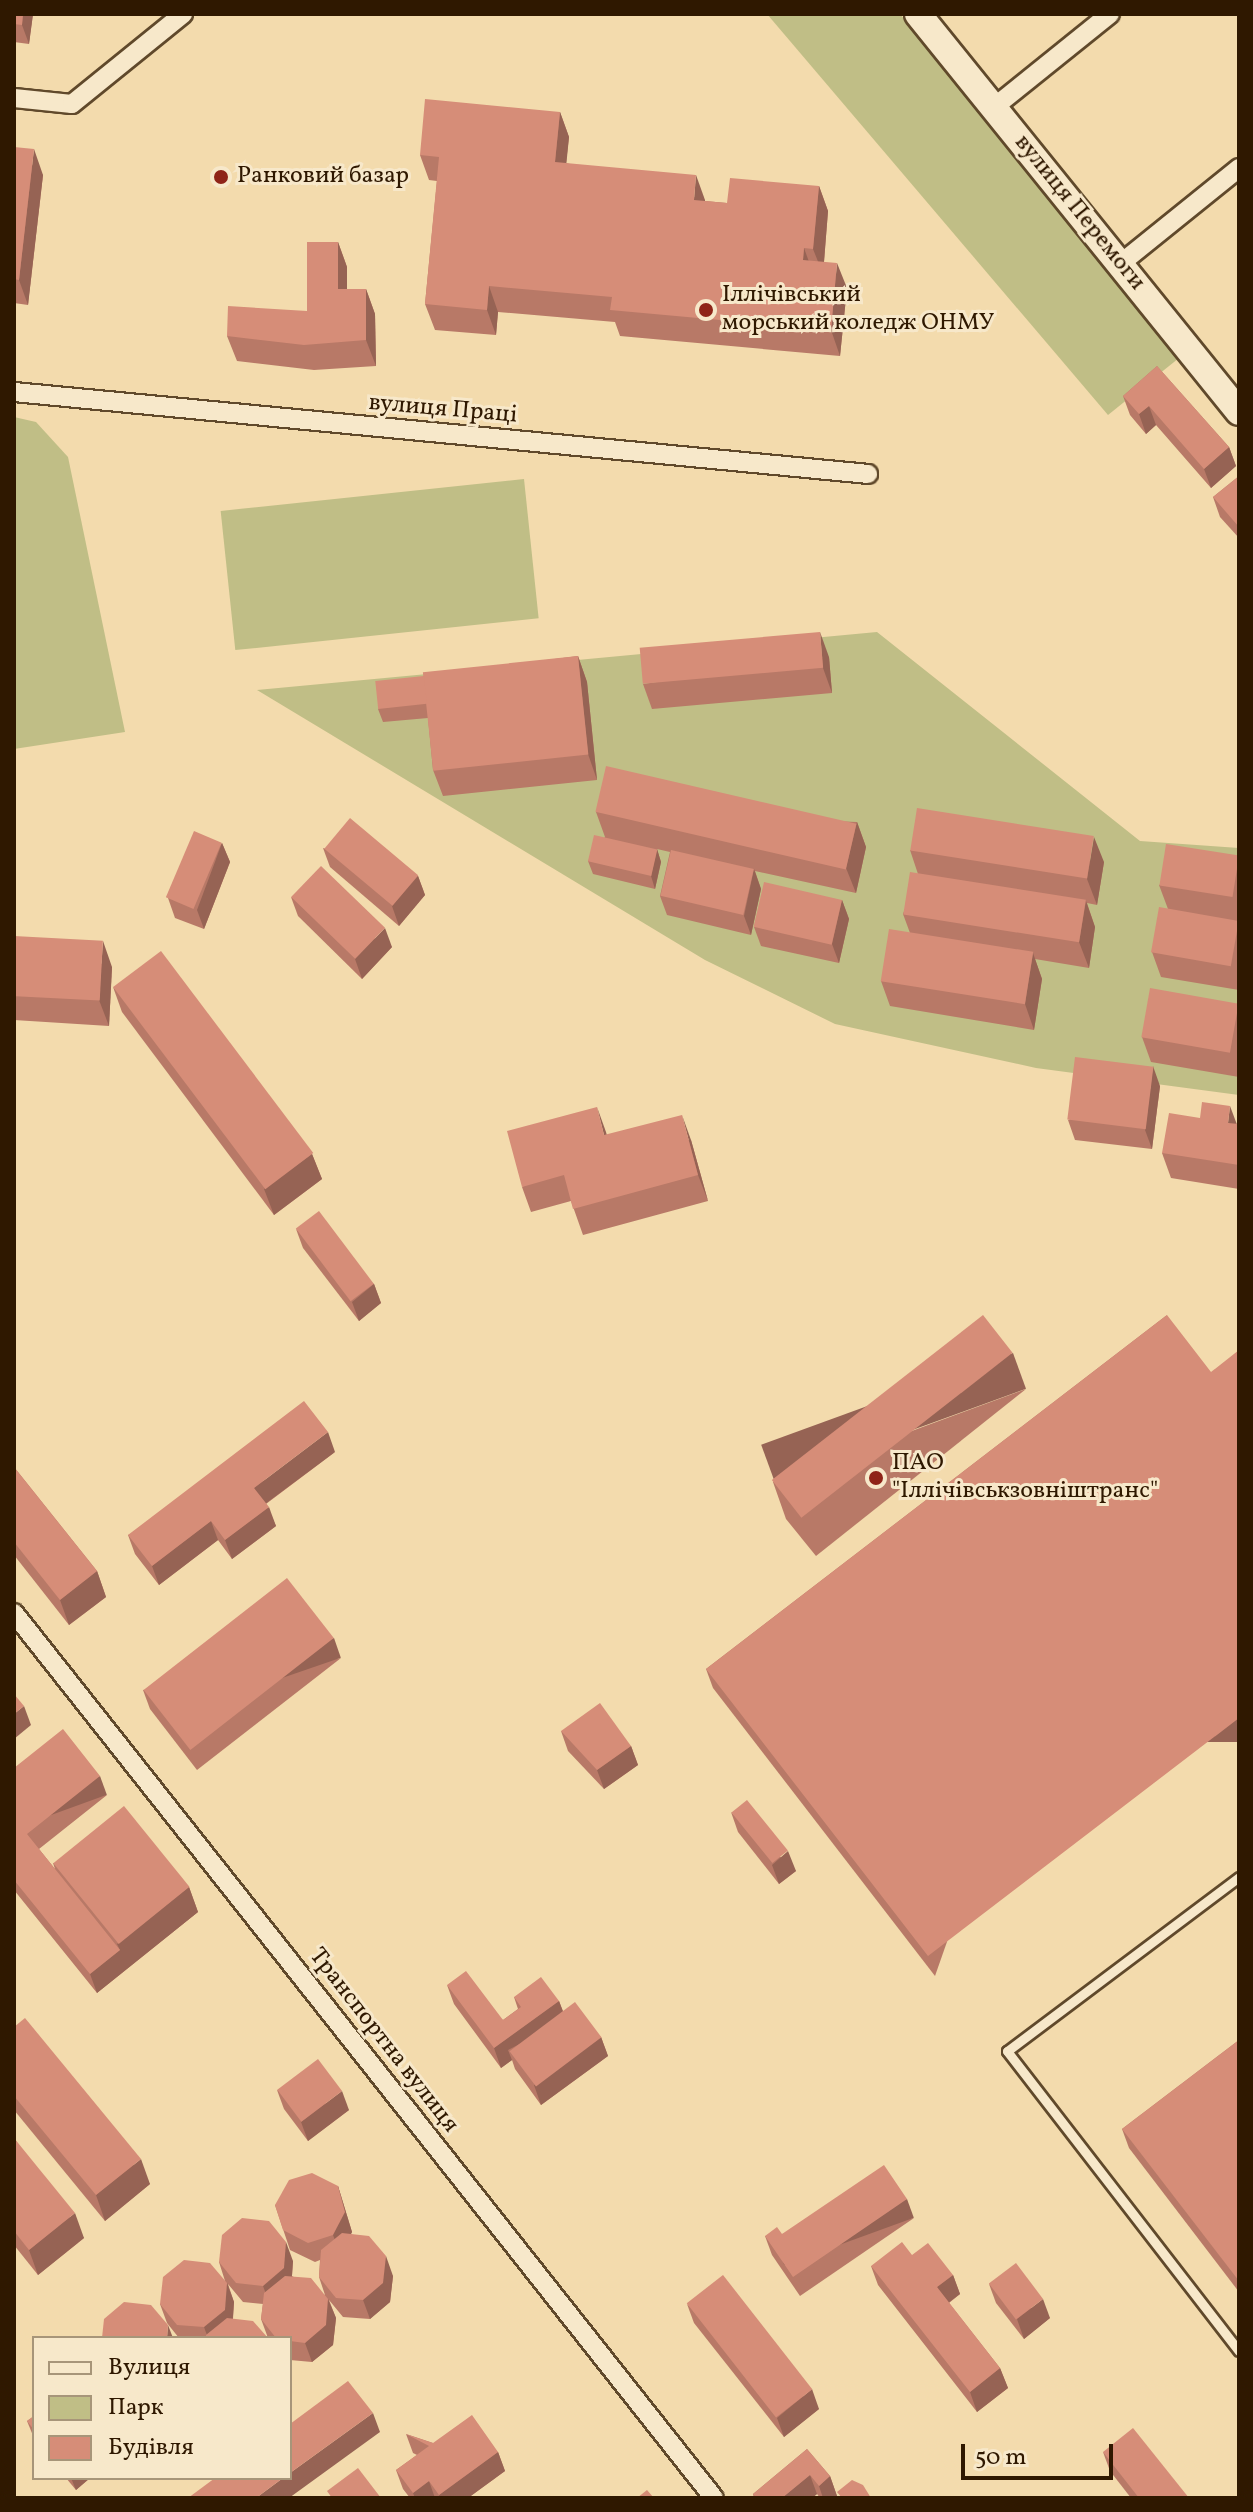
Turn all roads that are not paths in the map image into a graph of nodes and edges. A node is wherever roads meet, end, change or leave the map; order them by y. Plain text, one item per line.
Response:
1 (183, 14) edge
2 (918, 14) edge
3 (1110, 14) edge
4 (14, 98) edge
5 (993, 108) junction
6 (1239, 168) edge
7 (1120, 264) junction
8 (14, 392) edge
9 (1237, 406) edge
10 (868, 474) dead end
11 (14, 1613) edge
12 (1239, 1877) edge
13 (1239, 2351) edge
14 (714, 2498) edge

1 - 4 street
2 - 5 main road, вулиця Перемоги
3 - 5 street
5 - 7 main road, вулиця Перемоги
6 - 7 street
7 - 9 main road, вулиця Перемоги
8 - 10 street, вулиця Праці
11 - 14 street, Транспортна вулиця
12 - 13 lane

